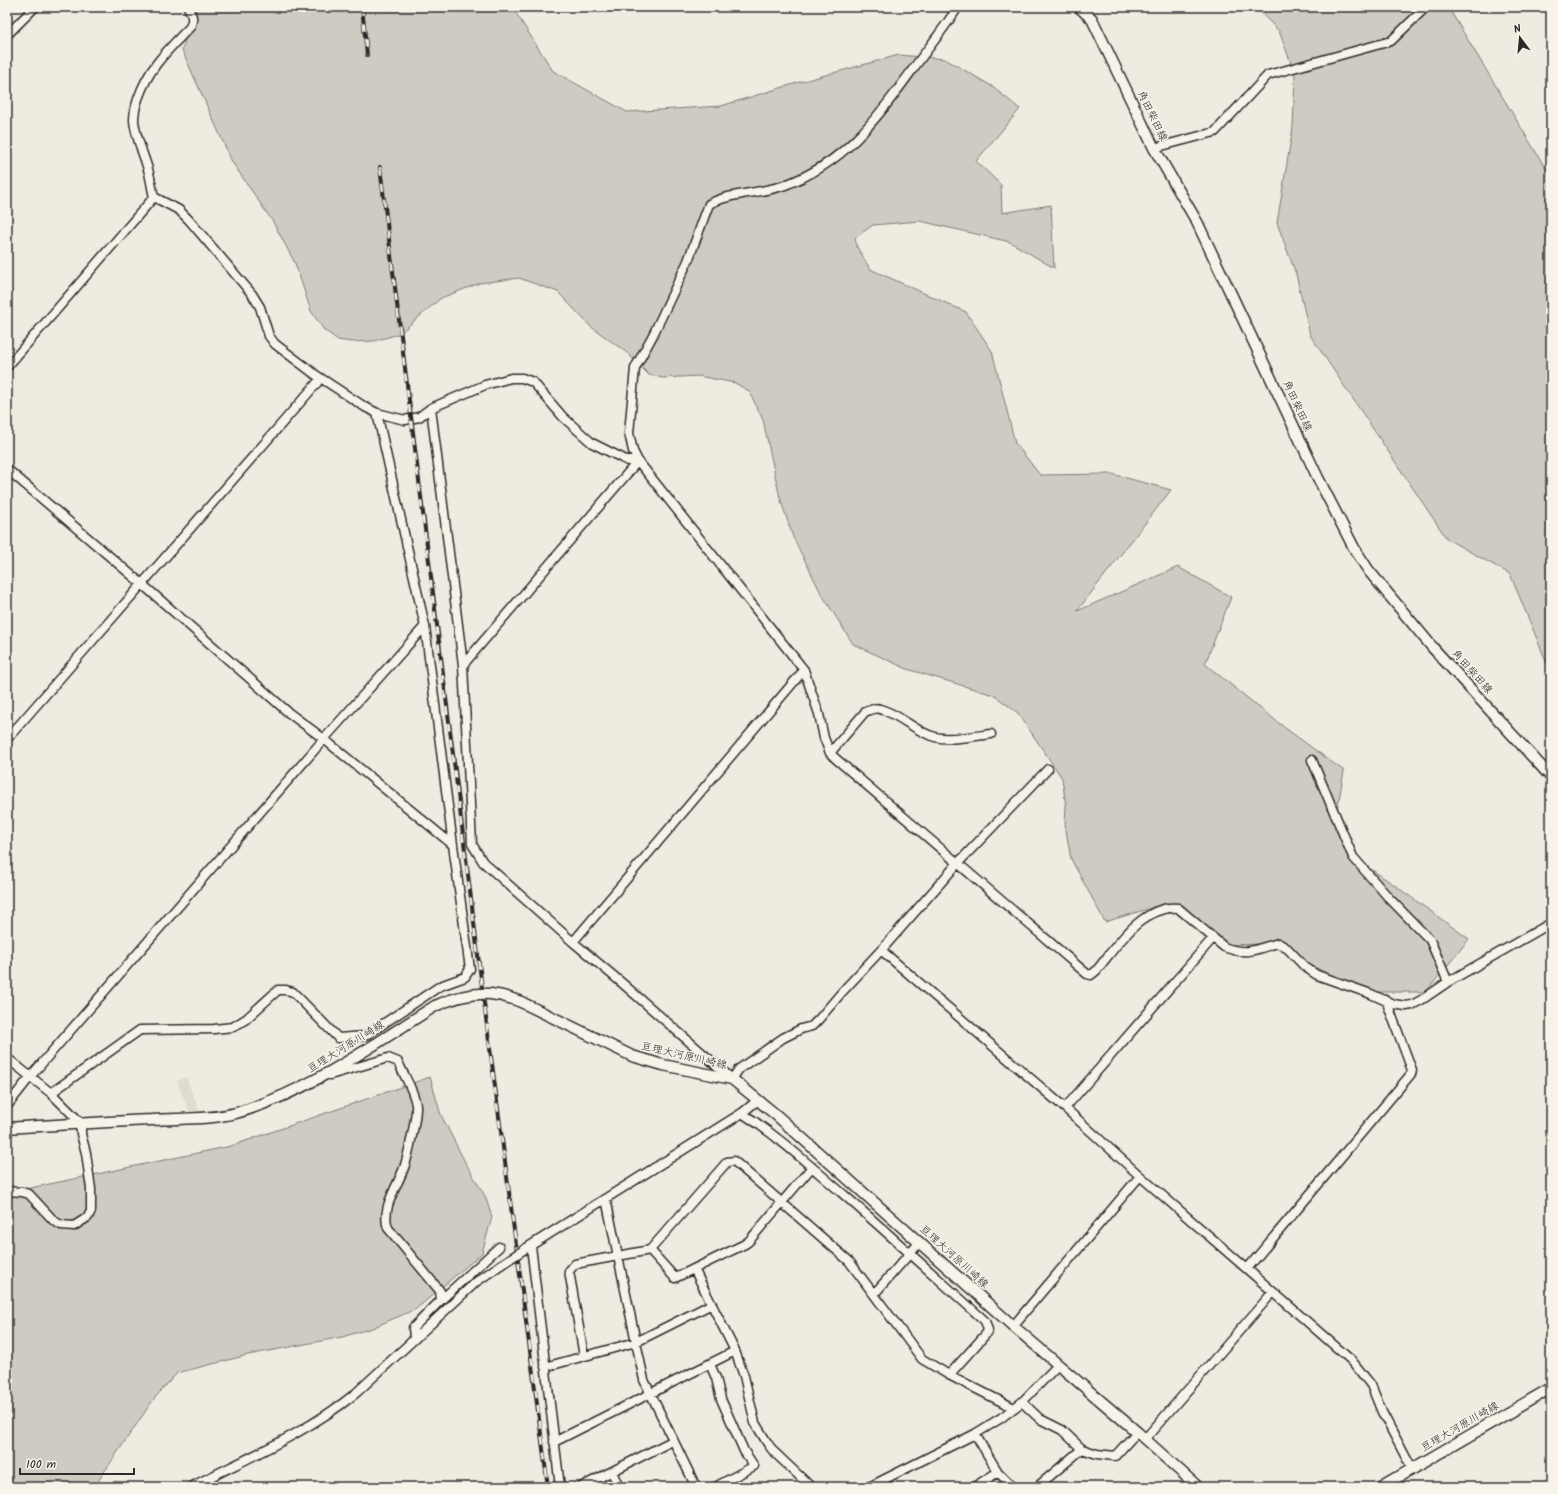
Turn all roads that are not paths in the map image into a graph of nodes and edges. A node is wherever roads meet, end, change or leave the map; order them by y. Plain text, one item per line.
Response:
1 (35, 7) edge
2 (188, 7) edge
3 (958, 7) edge
4 (1079, 7) edge
5 (1426, 7) edge
6 (7, 35) edge
7 (1154, 148) junction
8 (154, 197) junction
9 (7, 367) edge
10 (317, 383) dead end
11 (431, 408) junction
12 (377, 413) junction
13 (638, 461) junction
14 (7, 469) edge
15 (142, 584) junction
16 (425, 626) junction
17 (463, 665) junction
18 (804, 670) junction
19 (991, 734) dead end
20 (7, 739) edge
21 (324, 739) junction
22 (830, 753) junction
23 (1312, 760) dead end
24 (1048, 769) dead end
25 (1551, 777) edge
26 (453, 845) junction
27 (958, 863) junction
28 (1551, 923) edge
29 (1213, 938) junction
30 (572, 942) junction
31 (881, 950) junction
32 (1448, 982) junction
33 (1386, 1000) junction
34 (7, 1058) edge
35 (30, 1077) junction
36 (319, 1079) junction
37 (732, 1079) junction
38 (50, 1093) junction
39 (757, 1101) junction
40 (7, 1106) edge
41 (1065, 1108) junction
42 (745, 1110) junction
43 (81, 1123) junction
44 (7, 1128) edge
45 (812, 1167) junction
46 (1140, 1176) junction
47 (7, 1191) edge
48 (606, 1199) junction
49 (782, 1202) junction
50 (920, 1242) junction
51 (499, 1247) dead end
52 (528, 1248) junction
53 (650, 1250) junction
54 (910, 1253) junction
55 (619, 1256) junction
56 (1248, 1268) junction
57 (694, 1269) junction
58 (1274, 1292) junction
59 (874, 1294) junction
60 (441, 1300) junction
61 (712, 1304) junction
62 (1013, 1326) junction
63 (414, 1338) junction
64 (636, 1342) junction
65 (735, 1351) junction
66 (584, 1356) junction
67 (710, 1364) junction
68 (1058, 1365) junction
69 (545, 1367) junction
70 (948, 1375) junction
71 (1551, 1388) edge
72 (650, 1394) junction
73 (1022, 1402) junction
74 (1014, 1408) junction
75 (975, 1434) junction
76 (1136, 1437) junction
77 (672, 1441) junction
78 (554, 1442) junction
79 (1082, 1450) junction
80 (1412, 1469) junction
81 (612, 1472) junction
82 (998, 1472) junction
83 (191, 1487) edge
84 (560, 1487) edge
85 (581, 1487) edge
86 (619, 1487) edge
87 (696, 1487) edge
88 (715, 1487) edge
89 (811, 1487) edge
90 (869, 1487) edge
91 (974, 1487) edge
92 (1013, 1487) edge
93 (1037, 1487) edge
94 (1198, 1487) edge
95 (1381, 1487) edge

1 - 6 street
2 - 8 street
3 - 13 street
4 - 7 main road, 角田柴田線
5 - 7 street
7 - 25 main road, 角田柴田線
8 - 9 street
8 - 12 street
10 - 15 street
11 - 12 street
11 - 13 street
11 - 17 street
12 - 16 street
13 - 17 street
13 - 18 street
14 - 15 street
15 - 20 street
15 - 21 street
16 - 21 street
16 - 26 street
17 - 30 street
18 - 22 street
18 - 30 street
19 - 22 street
21 - 26 street
21 - 35 street
22 - 27 street
23 - 32 street
24 - 27 street
26 - 38 street
27 - 29 street
27 - 31 street
28 - 32 street
29 - 33 street
29 - 41 street
30 - 37 street
31 - 37 street
31 - 41 street
32 - 33 street
33 - 56 street
34 - 35 street
35 - 38 street
35 - 40 street
36 - 37 main road, 亘理大河原川崎線, bridge
36 - 43 main road, 亘理大河原川崎線
36 - 60 street
37 - 39 main road, 亘理大河原川崎線
38 - 43 street
39 - 42 street
39 - 50 main road, 亘理大河原川崎線
41 - 46 street
42 - 45 street
42 - 48 street
43 - 44 main road, 亘理大河原川崎線
43 - 47 street
45 - 49 street
45 - 54 street
46 - 56 street
46 - 62 street
48 - 52 street
48 - 55 street
49 - 53 street
49 - 57 street
49 - 59 street
50 - 54 street
50 - 62 main road, 亘理大河原川崎線
51 - 60 street
52 - 63 street, bridge
52 - 69 street
53 - 55 street
53 - 57 street
54 - 59 street
54 - 70 street
55 - 64 street
55 - 66 street
56 - 58 street
57 - 61 street
58 - 76 street
58 - 80 street
59 - 70 street
60 - 63 street
61 - 64 street
61 - 65 street
62 - 68 main road, 亘理大河原川崎線
63 - 83 street
64 - 66 street
64 - 72 street
65 - 67 street
65 - 89 street
66 - 69 street
67 - 72 street
67 - 88 street
68 - 73 street
68 - 76 main road, 亘理大河原川崎線
69 - 78 street
70 - 74 street
71 - 80 main road, 亘理大河原川崎線
72 - 77 street
72 - 78 street
73 - 74 street
73 - 79 street
74 - 75 street
75 - 82 street
75 - 90 street
76 - 79 street
76 - 94 main road, 亘理大河原川崎線
77 - 81 street
77 - 87 street
78 - 84 street
79 - 93 street
80 - 95 main road, 亘理大河原川崎線
81 - 85 street
81 - 86 street
82 - 91 street
82 - 92 street

